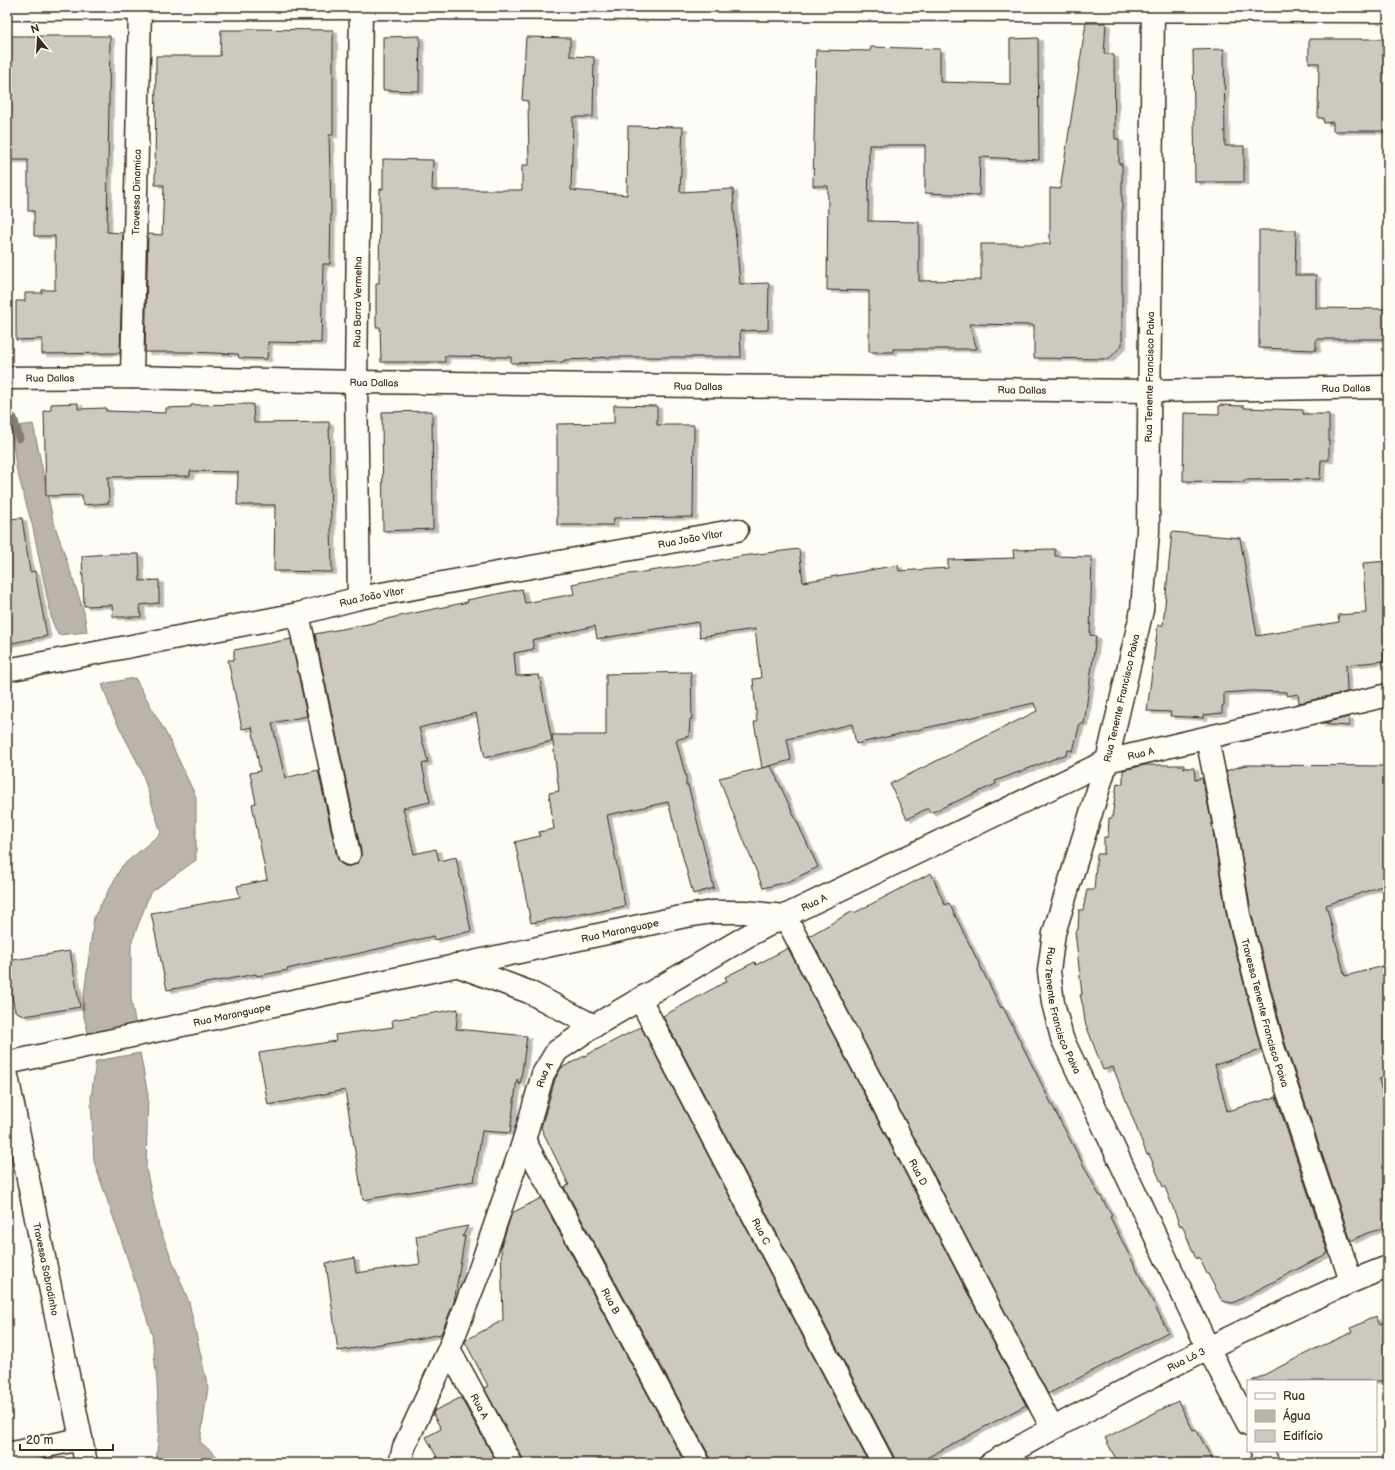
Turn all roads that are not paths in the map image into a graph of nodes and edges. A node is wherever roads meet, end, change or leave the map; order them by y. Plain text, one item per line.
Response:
1 (140, 8) junction
2 (361, 8) edge
3 (7, 9) edge
4 (1153, 9) edge
5 (1388, 11) edge
6 (132, 376) junction
7 (7, 378) edge
8 (356, 382) junction
9 (1388, 387) edge
10 (1149, 391) junction
11 (737, 530) dead end
12 (359, 598) junction
13 (298, 614) junction
14 (7, 670) edge
15 (1388, 695) edge
16 (1207, 738) junction
17 (1107, 761) junction
18 (349, 854) dead end
19 (785, 916) junction
20 (456, 965) junction
21 (640, 998) junction
22 (594, 1026) junction
23 (7, 1063) edge
24 (7, 1076) edge
25 (524, 1140) junction
26 (1388, 1267) edge
27 (1351, 1281) junction
28 (450, 1348) junction
29 (1208, 1348) junction
30 (1247, 1422) edge
31 (1052, 1428) junction
32 (82, 1439) junction
33 (1262, 1452) edge
34 (7, 1454) edge
35 (402, 1455) edge
36 (86, 1463) edge
37 (511, 1463) edge
38 (699, 1463) edge
39 (883, 1463) edge
40 (991, 1463) edge
41 (1268, 1463) edge

1 - 2 street
1 - 3 street
1 - 6 street, Travessa Dinamica
2 - 4 street
2 - 8 street, Rua Barra Vermelha
4 - 5 street
4 - 10 street, Rua Tenente Francisco Paiva
6 - 7 street, Rua Dallas
6 - 8 street, Rua Dallas
8 - 10 street, Rua Dallas
8 - 12 street, Rua Barra Vermelha
9 - 10 street, Rua Dallas
10 - 17 street, Rua Tenente Francisco Paiva
11 - 12 street, Rua João Vítor
12 - 13 street, Rua João Vítor
13 - 14 street, Rua João Vítor
13 - 18 street
15 - 16 street, Rua A
16 - 17 street, Rua A
16 - 27 street, Travessa Tenente Francisco Paiva
17 - 19 street, Rua A
17 - 29 street, Rua Tenente Francisco Paiva
19 - 20 street, Rua Maranguape
19 - 21 street, Rua A
19 - 31 street, Rua D
20 - 22 street
20 - 23 street, Rua Maranguape
21 - 22 street, Rua A
21 - 39 street, Rua C
22 - 25 street, Rua A
24 - 32 street, Travessa Sobradinho
25 - 28 street, Rua A
25 - 38 street, Rua B
26 - 27 street, Rua Ló 3
27 - 29 street, Rua Ló 3
28 - 35 street, Rua A
28 - 37 street, Rua A
29 - 30 street, Rua Tenente Francisco Paiva
29 - 31 street, Rua Ló 3
31 - 40 street, Rua Ló 3
32 - 34 street
32 - 36 street, Travessa Sobradinho
33 - 41 street

